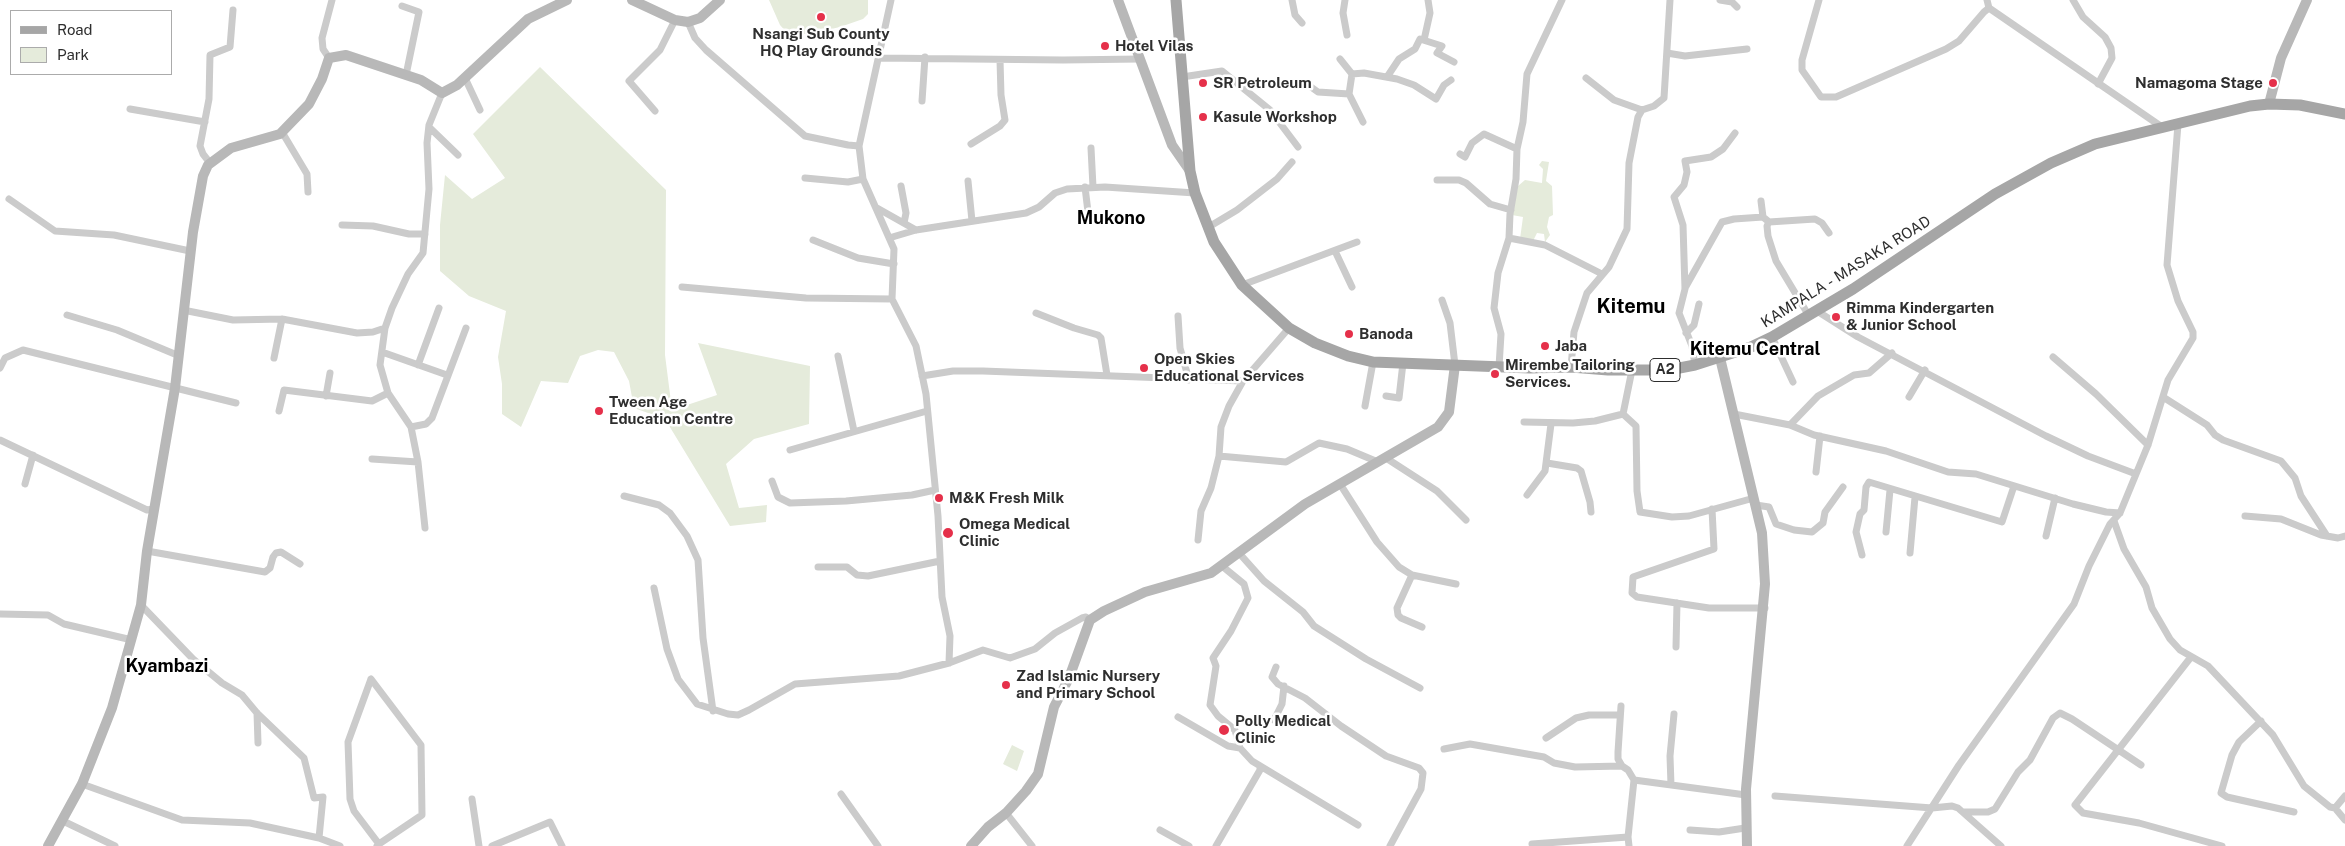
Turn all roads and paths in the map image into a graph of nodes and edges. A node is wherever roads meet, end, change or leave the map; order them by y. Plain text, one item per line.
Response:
1 (332, 0) edge
2 (567, 0) edge
3 (632, 0) edge
4 (720, 0) edge
5 (892, 0) edge
6 (1118, 0) edge
7 (1292, 0) edge
8 (1345, 0) edge
9 (1428, 0) edge
10 (1562, 0) edge
11 (1670, 0) edge
12 (1720, 0) edge
13 (1819, 0) edge
14 (1986, 0) edge
15 (2073, 0) edge
16 (2307, 0) edge
17 (1179, 1) edge
18 (402, 6) dead end
19 (1737, 7) dead end
20 (1989, 8) junction
21 (233, 10) dead end
22 (675, 20) junction
23 (688, 22) junction
24 (1302, 23) dead end
25 (1347, 35) dead end
26 (1424, 40) junction
27 (1747, 49) dead end
28 (1667, 53) junction
29 (925, 57) junction
30 (329, 58) junction
31 (878, 58) junction
32 (1140, 59) junction
33 (1340, 59) dead end
34 (1000, 60) junction
35 (1454, 62) dead end
36 (1352, 74) junction
37 (406, 76) junction
38 (1386, 77) junction
39 (465, 78) junction
40 (1182, 78) junction
41 (1586, 78) dead end
42 (1450, 80) dead end
43 (2098, 84) junction
44 (1311, 86) dead end
45 (442, 93) junction
46 (1349, 94) junction
47 (922, 101) dead end
48 (2269, 104) junction
49 (130, 109) dead end
50 (480, 110) dead end
51 (1642, 110) junction
52 (655, 111) dead end
53 (2345, 114) edge
54 (205, 122) junction
55 (1363, 122) dead end
56 (2178, 124) junction
57 (2162, 127) junction
58 (429, 128) junction
59 (282, 132) junction
60 (1735, 133) dead end
61 (971, 144) dead end
62 (859, 146) junction
63 (1298, 147) dead end
64 (1091, 148) dead end
65 (1517, 149) junction
66 (1460, 154) dead end
67 (458, 155) dead end
68 (210, 162) junction
69 (1292, 162) dead end
70 (1190, 171) junction
71 (805, 178) dead end
72 (863, 179) junction
73 (1437, 180) dead end
74 (968, 181) dead end
75 (901, 186) dead end
76 (1089, 187) junction
77 (308, 192) dead end
78 (1195, 193) junction
79 (10, 199) dead end
80 (1761, 201) dead end
81 (877, 208) junction
82 (1511, 210) junction
83 (1088, 212) dead end
84 (1766, 220) junction
85 (972, 221) junction
86 (904, 223) junction
87 (342, 225) dead end
88 (1208, 228) junction
89 (916, 230) junction
90 (1829, 233) dead end
91 (425, 234) junction
92 (889, 238) junction
93 (1509, 238) junction
94 (813, 240) dead end
95 (1357, 242) dead end
96 (190, 251) junction
97 (1335, 251) junction
98 (894, 264) junction
99 (1602, 274) junction
100 (1242, 286) junction
101 (682, 287) dead end
102 (1352, 287) dead end
103 (1685, 289) junction
104 (892, 299) junction
105 (1442, 300) dead end
106 (1699, 304) dead end
107 (439, 308) dead end
108 (183, 310) junction
109 (1036, 313) dead end
110 (1813, 314) junction
111 (66, 315) dead end
112 (1178, 316) dead end
113 (282, 319) junction
114 (385, 328) junction
115 (466, 328) dead end
116 (1289, 328) junction
117 (1686, 333) junction
118 (1772, 337) junction
119 (382, 352) junction
120 (1892, 353) junction
121 (177, 355) junction
122 (838, 356) dead end
123 (2, 357) edge
124 (2053, 357) dead end
125 (274, 358) dead end
126 (1720, 358) junction
127 (1373, 362) junction
128 (1403, 363) junction
129 (418, 365) junction
130 (1455, 365) junction
131 (1695, 365) junction
132 (1499, 367) junction
133 (1571, 367) junction
134 (0, 368) edge
135 (1632, 370) junction
136 (1925, 370) junction
137 (330, 373) dead end
138 (447, 375) junction
139 (1107, 375) junction
140 (922, 376) junction
141 (1189, 380) junction
142 (1243, 381) junction
143 (1793, 382) dead end
144 (175, 388) junction
145 (388, 393) junction
146 (326, 396) junction
147 (1386, 396) dead end
148 (2163, 397) junction
149 (1909, 398) dead end
150 (236, 403) dead end
151 (1366, 406) dead end
152 (279, 411) dead end
153 (927, 411) junction
154 (1623, 414) junction
155 (1734, 414) junction
156 (1524, 422) dead end
157 (1551, 424) junction
158 (1790, 424) junction
159 (411, 426) junction
160 (854, 431) junction
161 (1820, 436) junction
162 (0, 440) edge
163 (2148, 445) junction
164 (790, 450) dead end
165 (33, 455) junction
166 (1219, 456) junction
167 (372, 459) dead end
168 (1382, 460) junction
169 (418, 462) junction
170 (1547, 463) junction
171 (1816, 472) dead end
172 (2136, 474) junction
173 (772, 481) dead end
174 (24, 484) dead end
175 (1340, 484) junction
176 (2014, 486) junction
177 (1843, 487) dead end
178 (935, 490) junction
179 (1890, 490) junction
180 (1527, 495) dead end
181 (624, 496) dead end
182 (1915, 497) junction
183 (2055, 498) junction
184 (1755, 502) junction
185 (153, 509) junction
186 (1712, 509) junction
187 (1591, 512) dead end
188 (2120, 513) junction
189 (2245, 516) dead end
190 (1466, 520) dead end
191 (2114, 521) junction
192 (425, 528) dead end
193 (1886, 532) dead end
194 (2046, 536) dead end
195 (2327, 536) junction
196 (2345, 536) edge
197 (1198, 540) dead end
198 (146, 551) junction
199 (1239, 553) junction
200 (1910, 553) dead end
201 (1862, 555) dead end
202 (940, 561) junction
203 (300, 564) dead end
204 (1222, 566) junction
205 (818, 567) dead end
206 (1412, 575) junction
207 (1456, 584) dead end
208 (654, 588) dead end
209 (1677, 603) junction
210 (141, 605) junction
211 (1765, 608) junction
212 (0, 614) edge
213 (1090, 620) junction
214 (1422, 627) dead end
215 (132, 640) junction
216 (1676, 647) dead end
217 (2191, 657) junction
218 (949, 663) junction
219 (1276, 667) dead end
220 (1284, 686) junction
221 (1420, 688) dead end
222 (1621, 706) dead end
223 (713, 711) junction
224 (257, 713) junction
225 (1674, 714) dead end
226 (1620, 715) junction
227 (1178, 718) dead end
228 (1274, 720) dead end
229 (2260, 721) junction
230 (1546, 738) dead end
231 (258, 744) dead end
232 (1240, 748) junction
233 (1444, 749) dead end
234 (2119, 751) junction
235 (2141, 765) dead end
236 (1260, 766) junction
237 (1622, 766) junction
238 (1634, 780) junction
239 (82, 784) junction
240 (1672, 785) junction
241 (841, 794) dead end
242 (1746, 795) junction
243 (1775, 796) dead end
244 (2345, 796) edge
245 (472, 799) dead end
246 (1932, 808) junction
247 (2335, 808) junction
248 (1963, 812) junction
249 (2294, 812) dead end
250 (1006, 813) junction
251 (2345, 820) edge
252 (63, 821) junction
253 (1358, 825) dead end
254 (1745, 828) junction
255 (1160, 830) dead end
256 (1690, 830) dead end
257 (1628, 837) junction
258 (319, 838) junction
259 (1532, 844) dead end
260 (378, 845) edge
261 (48, 846) edge
262 (115, 846) edge
263 (340, 846) edge
264 (479, 846) edge
265 (492, 846) edge
266 (562, 846) edge
267 (878, 846) edge
268 (971, 846) edge
269 (1032, 846) edge
270 (1189, 846) edge
271 (1216, 846) edge
272 (1390, 846) edge
273 (1629, 846) edge
274 (1747, 846) edge
275 (1907, 846) edge
276 (2001, 846) edge
277 (2222, 846) edge

1 - 30 street
2 - 39 street
3 - 22 street
4 - 23 street
5 - 31 street
6 - 32 street
7 - 24 street
8 - 25 street
9 - 26 street
10 - 65 street
11 - 28 street
12 - 19 street
13 - 20 street
14 - 20 street
15 - 43 street
16 - 48 street
17 - 40 main road, KAMPALA - MASAKA ROAD / A2
18 - 37 street
20 - 43 street
21 - 54 street
22 - 23 street
22 - 52 street
23 - 62 street
26 - 35 street
26 - 38 street
27 - 28 street
28 - 51 street
29 - 31 street
29 - 34 street
29 - 47 street
30 - 37 street
30 - 59 street
31 - 62 street
32 - 34 street
32 - 70 street
33 - 36 street
34 - 61 street
36 - 38 street
36 - 46 street
37 - 45 street
38 - 42 street
39 - 45 street
39 - 50 street
40 - 63 street
40 - 70 main road, KAMPALA - MASAKA ROAD / A2
41 - 51 street
43 - 57 street
44 - 46 street
45 - 58 street
46 - 55 street
48 - 53 main road, KAMPALA - MASAKA ROAD / A2
48 - 56 main road, KAMPALA - MASAKA ROAD / A2
49 - 54 street
51 - 99 street
54 - 68 street
56 - 57 main road, KAMPALA - MASAKA ROAD / A2
56 - 148 street
57 - 110 main road, KAMPALA - MASAKA ROAD / A2
58 - 67 street
58 - 91 street
59 - 68 street
59 - 77 street
60 - 103 street
62 - 72 street
64 - 76 street
65 - 66 street
65 - 82 street
68 - 96 street
69 - 88 street
70 - 78 main road, KAMPALA - MASAKA ROAD / A2
71 - 72 street
72 - 81 street
73 - 82 street
74 - 85 street
75 - 86 street
76 - 78 street
76 - 83 street
76 - 85 street
78 - 88 main road, KAMPALA - MASAKA ROAD / A2
79 - 96 street
80 - 84 street
81 - 86 street
81 - 92 street
82 - 93 street
84 - 90 street
84 - 103 street
84 - 110 street
85 - 89 street
86 - 89 street
87 - 91 street
88 - 100 main road, KAMPALA - MASAKA ROAD / A2
89 - 92 street
91 - 114 street
92 - 98 street
93 - 99 street
93 - 132 street
94 - 98 street
95 - 97 street
96 - 108 street
97 - 100 street
97 - 102 street
98 - 104 street
99 - 133 street
100 - 116 main road, KAMPALA - MASAKA ROAD / A2
101 - 104 street
103 - 117 street
104 - 140 street
105 - 130 street
106 - 117 street
107 - 129 street
108 - 113 street
108 - 121 street
109 - 139 street
110 - 118 main road, KAMPALA - MASAKA ROAD / A2
110 - 120 street
111 - 121 street
112 - 141 street
113 - 114 street
113 - 125 street
114 - 119 street
115 - 138 street
116 - 127 main road, KAMPALA - MASAKA ROAD / A2
116 - 142 street
117 - 131 street
118 - 126 main road, KAMPALA - MASAKA ROAD / A2
118 - 143 street
119 - 129 street
119 - 145 street
120 - 136 street
120 - 158 street
121 - 144 street
122 - 160 street
123 - 134 street
123 - 144 street
124 - 163 street
126 - 131 main road, KAMPALA - MASAKA ROAD / A2
126 - 155 street
127 - 128 main road, KAMPALA - MASAKA ROAD / A2
127 - 151 street
128 - 130 main road, KAMPALA - MASAKA ROAD / A2
128 - 147 street
129 - 138 street
130 - 132 main road, KAMPALA - MASAKA ROAD / A2
130 - 168 street
131 - 135 main road, KAMPALA - MASAKA ROAD / A2
132 - 133 main road, KAMPALA - MASAKA ROAD / A2
133 - 135 main road, KAMPALA - MASAKA ROAD / A2
135 - 154 street
136 - 149 street
136 - 172 street
137 - 146 street
138 - 159 street
139 - 140 street
139 - 141 street
140 - 153 street
141 - 142 street
142 - 166 street
144 - 150 street
144 - 185 street
145 - 146 street
145 - 159 street
146 - 152 street
148 - 163 street
148 - 195 street
153 - 160 street
153 - 178 street
154 - 157 street
154 - 186 street
155 - 158 street
155 - 184 street
156 - 157 street
157 - 170 street
158 - 161 street
159 - 169 street
160 - 164 street
161 - 171 street
161 - 176 street
162 - 165 street
163 - 172 street
165 - 174 street
165 - 185 street
166 - 168 street
166 - 197 street
167 - 169 street
168 - 175 street
168 - 190 street
169 - 192 street
170 - 180 street
170 - 187 street
172 - 188 street
173 - 178 street
175 - 199 street
175 - 206 street
176 - 182 street
176 - 183 street
177 - 184 street
178 - 202 street
179 - 182 street
179 - 193 street
179 - 201 street
181 - 223 street
182 - 200 street
183 - 188 street
183 - 194 street
184 - 186 street
184 - 211 street
185 - 198 street
186 - 209 street
188 - 191 street
189 - 195 street
191 - 217 street
191 - 246 street
195 - 196 street
198 - 203 street
198 - 210 street
199 - 204 street
199 - 221 street
202 - 205 street
202 - 218 street
204 - 213 street
204 - 232 street
206 - 207 street
206 - 214 street
208 - 223 street
209 - 211 street
209 - 216 street
210 - 215 street
210 - 224 street
211 - 242 street
212 - 215 street
213 - 218 street
213 - 250 street
215 - 239 street
217 - 229 street
217 - 234 street
218 - 223 street
219 - 220 street
220 - 228 street
220 - 272 street
222 - 226 street
224 - 231 street
224 - 258 street
225 - 240 street
226 - 230 street
226 - 237 street
227 - 232 street
229 - 247 street
229 - 249 street
232 - 236 street
233 - 237 street
234 - 235 street
234 - 248 street
234 - 277 street
236 - 253 street
236 - 271 street
237 - 238 street
238 - 240 street
238 - 257 street
239 - 252 street
239 - 258 street
240 - 242 street
241 - 267 street
242 - 254 street
243 - 246 street
244 - 247 street
245 - 264 street
246 - 248 street
246 - 275 street
247 - 251 street
248 - 276 street
250 - 268 street
250 - 269 street
252 - 261 street
252 - 262 street
254 - 256 street
254 - 274 street
255 - 270 street
257 - 259 street
257 - 273 street
258 - 263 street
260 - 260 street
265 - 266 street

